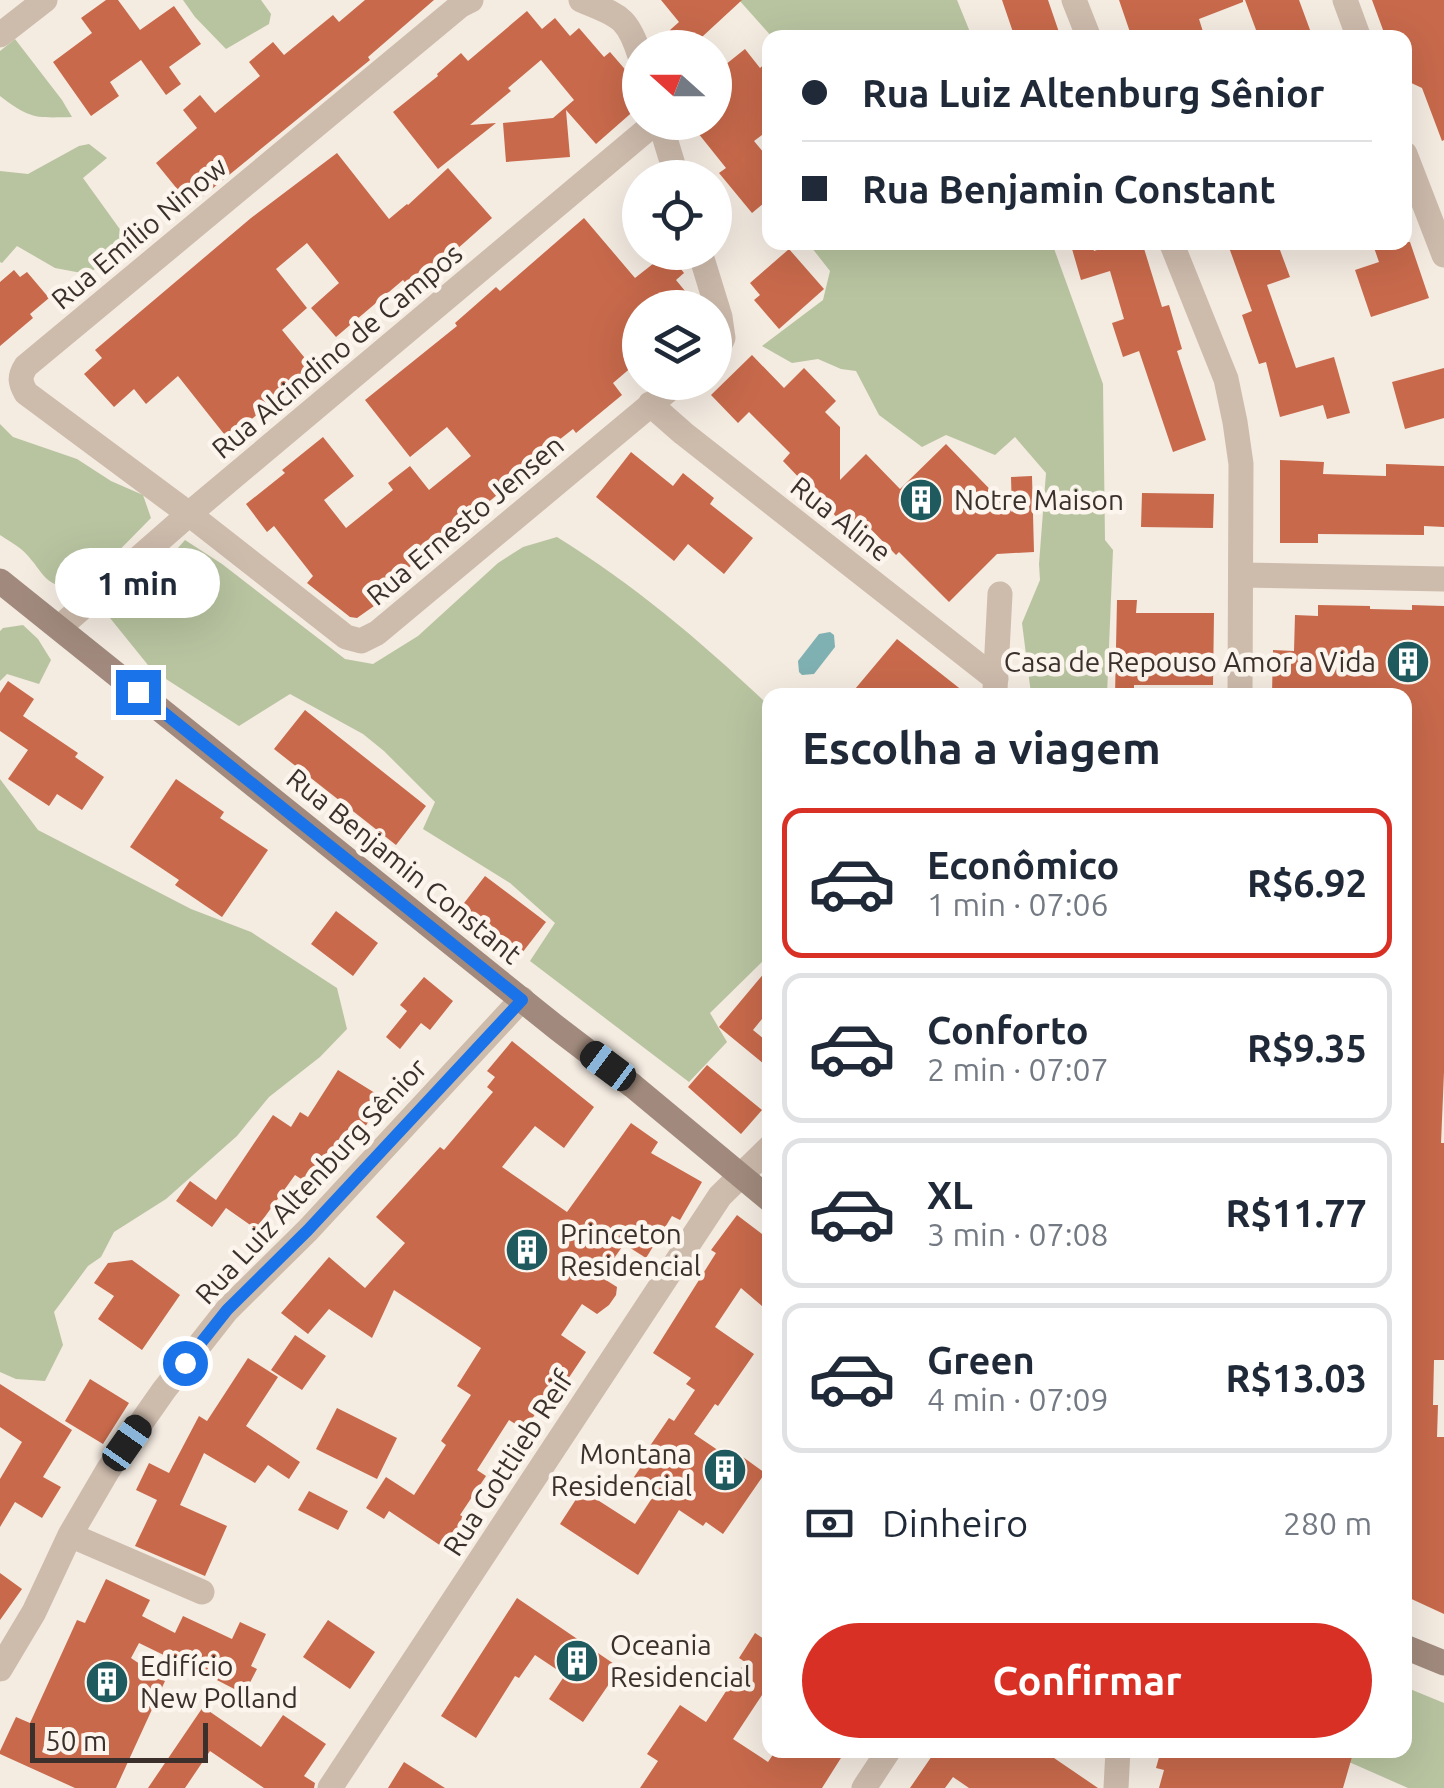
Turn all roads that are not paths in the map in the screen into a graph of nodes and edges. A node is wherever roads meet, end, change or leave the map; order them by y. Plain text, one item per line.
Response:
1 (46, 0) edge
2 (471, 0) edge
3 (581, 0) edge
4 (1074, 0) edge
5 (1345, 0) edge
6 (631, 30) edge
7 (1085, 30) edge
8 (1357, 30) edge
9 (0, 34) edge
10 (636, 140) edge
11 (1412, 172) edge
12 (1174, 250) edge
13 (1444, 254) edge
14 (655, 400) edge
15 (650, 404) junction
16 (189, 514) junction
17 (1242, 575) junction
18 (1444, 579) edge
19 (0, 580) edge
20 (1000, 594) dead end
21 (60, 627) junction
22 (995, 687) edge
23 (1240, 688) edge
24 (522, 1000) junction
25 (762, 1155) edge
26 (742, 1175) junction
27 (762, 1193) edge
28 (70, 1535) junction
29 (202, 1592) dead end
30 (1412, 1649) edge
31 (1444, 1663) edge
32 (0, 1669) edge
33 (884, 1758) edge
34 (1118, 1758) edge
35 (330, 1788) edge
36 (864, 1788) edge
37 (1116, 1788) edge

1 - 9 street
2 - 16 street, Rua Emílio Ninow
3 - 6 street
4 - 7 street
5 - 8 street
10 - 16 street, Rua Alcindino de Campos
11 - 13 street
12 - 17 street
14 - 15 street, Rua Ernesto Jensen
15 - 16 street, Rua Ernesto Jensen
15 - 22 street, Rua Aline
16 - 21 street, Rua Alcindino de Campos
17 - 18 street
17 - 23 street
19 - 21 main road, Rua Benjamin Constant
20 - 22 street
21 - 24 main road, Rua Benjamin Constant
24 - 26 main road, Rua Benjamin Constant
24 - 28 street, Rua Luiz Altenburg Sênior
25 - 26 street, Rua Gottlieb Reif
26 - 27 main road, Rua Benjamin Constant
26 - 35 street, Rua Gottlieb Reif
28 - 29 street
28 - 32 street, Rua Luiz Altenburg Sênior
30 - 31 main road
33 - 36 street
34 - 37 street

